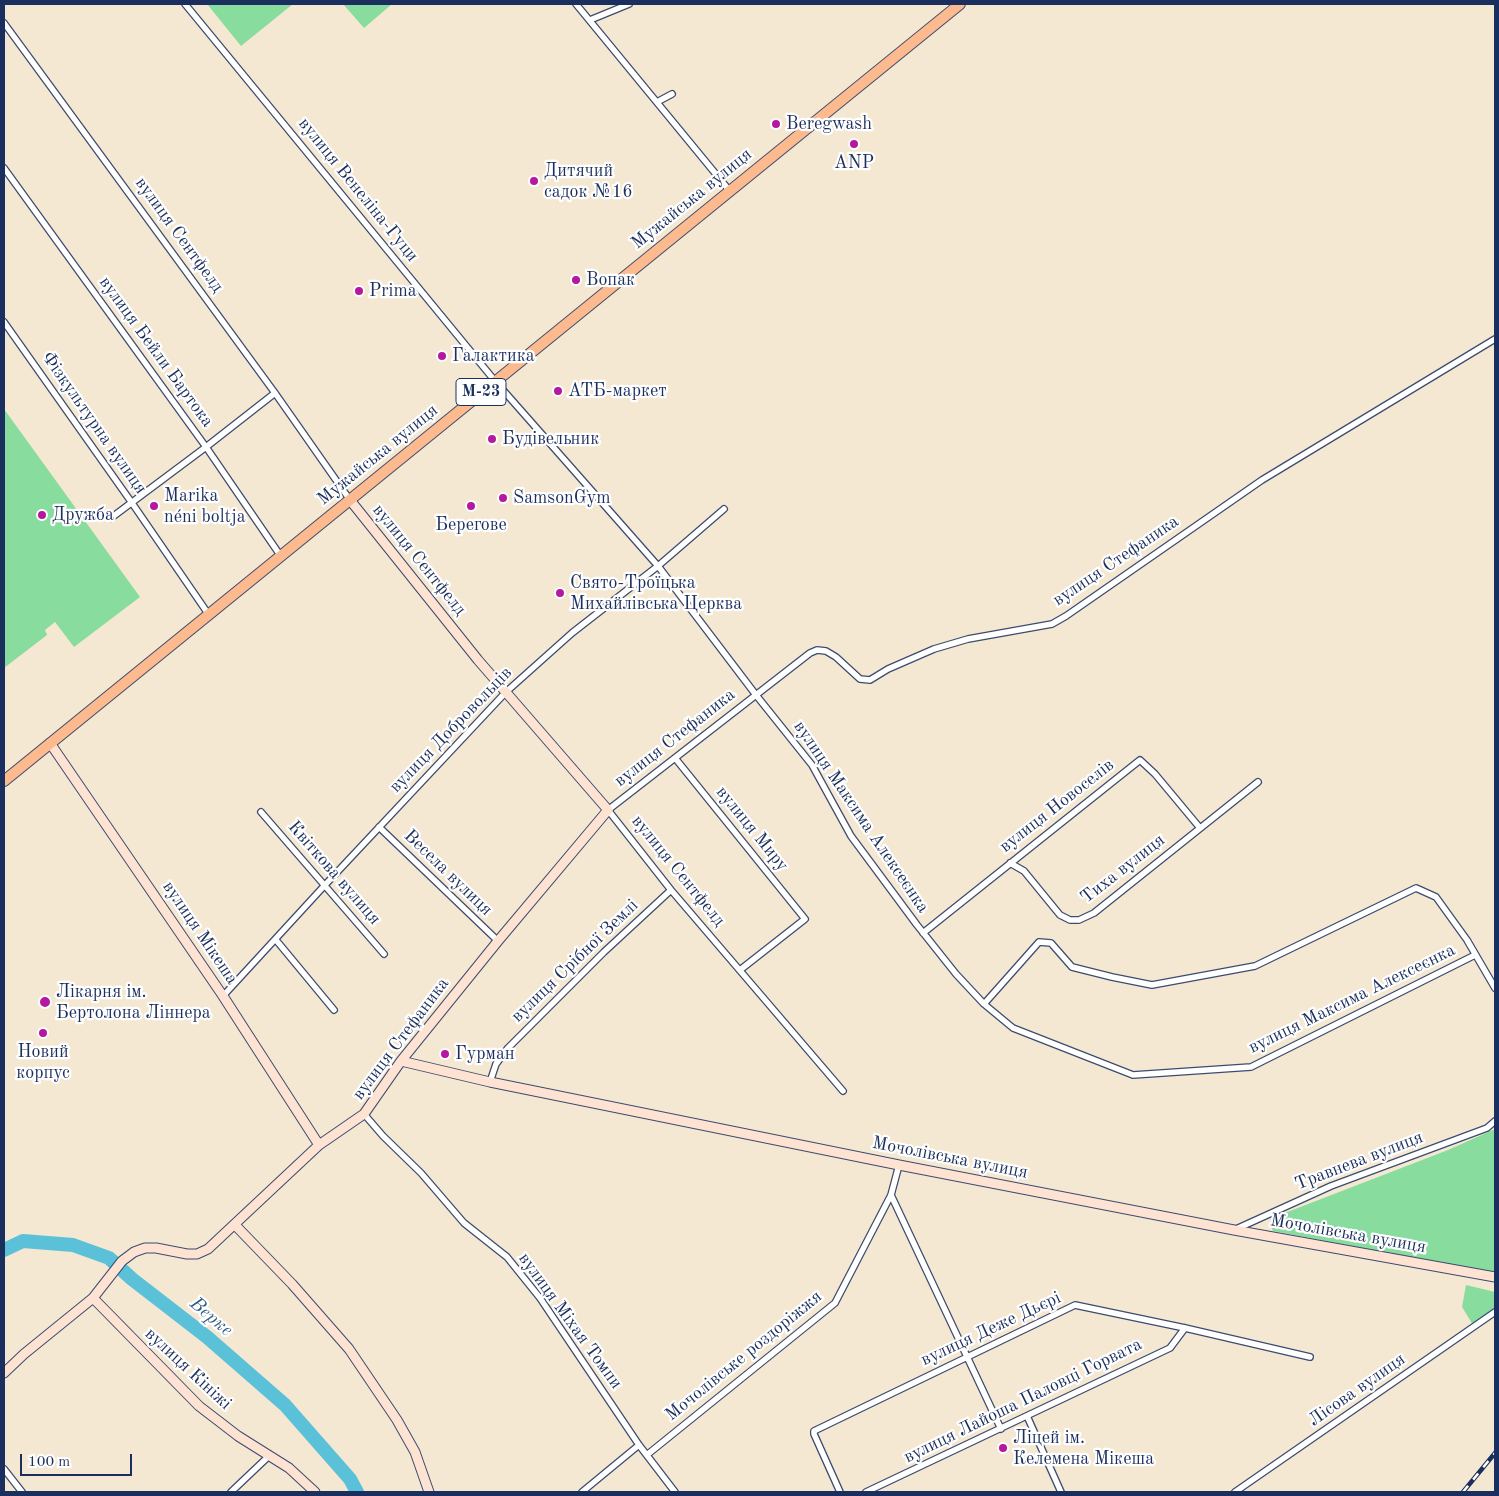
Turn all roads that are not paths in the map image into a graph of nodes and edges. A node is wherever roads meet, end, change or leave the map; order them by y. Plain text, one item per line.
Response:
1 (185, 4) edge
2 (576, 4) edge
3 (629, 4) edge
4 (960, 4) edge
5 (590, 20) junction
6 (4, 23) edge
7 (672, 94) dead end
8 (657, 102) junction
9 (4, 168) edge
10 (729, 190) junction
11 (4, 322) edge
12 (1495, 339) edge
13 (495, 381) junction
14 (274, 393) junction
15 (206, 447) junction
16 (350, 500) junction
17 (132, 503) junction
18 (724, 509) dead end
19 (111, 518) dead end
20 (280, 555) junction
21 (658, 566) junction
22 (210, 615) junction
23 (506, 692) junction
24 (756, 695) junction
25 (50, 743) junction
26 (675, 758) junction
27 (4, 781) edge
28 (1258, 782) dead end
29 (608, 810) junction
30 (261, 812) dead end
31 (378, 827) junction
32 (1200, 828) junction
33 (1010, 863) junction
34 (325, 885) junction
35 (671, 890) junction
36 (923, 933) junction
37 (276, 940) junction
38 (498, 940) junction
39 (384, 954) dead end
40 (1475, 955) junction
41 (740, 970) junction
42 (1495, 988) edge
43 (223, 996) junction
44 (984, 1004) junction
45 (334, 1010) dead end
46 (401, 1061) junction
47 (490, 1082) junction
48 (843, 1091) dead end
49 (364, 1114) junction
50 (1495, 1121) edge
51 (319, 1144) junction
52 (899, 1165) junction
53 (890, 1195) junction
54 (235, 1225) junction
55 (1234, 1230) junction
56 (1495, 1277) edge
57 (93, 1298) junction
58 (1495, 1312) edge
59 (1185, 1328) junction
60 (967, 1356) junction
61 (1310, 1357) dead end
62 (4, 1373) edge
63 (1027, 1416) junction
64 (1001, 1429) junction
65 (639, 1445) junction
66 (648, 1454) junction
67 (270, 1455) junction
68 (4, 1470) edge
69 (22, 1492) edge
70 (232, 1492) edge
71 (315, 1492) edge
72 (429, 1492) edge
73 (582, 1492) edge
74 (675, 1492) edge
75 (840, 1492) edge
76 (866, 1492) edge
77 (1061, 1492) edge
78 (1235, 1492) edge

1 - 13 street, вулиця Венеліна-Гуци
2 - 5 street
3 - 5 street
4 - 10 highway, Мужайська вулиця / М-23
5 - 8 street
6 - 14 street, вулиця Сентфелд
7 - 8 street
8 - 10 street
9 - 15 street, вулиця Бейли Бартока
10 - 13 highway, Мужайська вулиця / М-23
11 - 17 street, Фізкультурна вулиця
12 - 24 street, вулиця Стефаника
13 - 16 highway, Мужайська вулиця / М-23
13 - 21 street, вулиця Венеліна-Гуци
14 - 15 street
14 - 16 street, вулиця Сентфелд
15 - 17 street
15 - 20 street, вулиця Бейли Бартока
16 - 20 highway, Мужайська вулиця / М-23
16 - 23 main road, вулиця Сентфелд
17 - 19 street
17 - 22 street, Фізкультурна вулиця
18 - 21 street, вулиця Добровольців
20 - 22 highway, Мужайська вулиця / М-23
21 - 23 street, вулиця Добровольців
21 - 24 street, вулиця Венеліна-Гуци
22 - 25 highway, Мужайська вулиця / М-23
23 - 29 main road, вулиця Сентфелд
23 - 31 street, вулиця Добровольців
24 - 26 street, вулиця Стефаника
24 - 36 street, вулиця Максима Алексеєнка
25 - 27 highway, Мужайська вулиця / М-23
25 - 43 main road, вулиця Мікеша
26 - 29 street, вулиця Стефаника
26 - 41 street, вулиця Миру
28 - 32 street, Тиха вулиця
29 - 35 street, вулиця Сентфелд
29 - 38 main road, вулиця Стефаника
30 - 34 street, Квіткова вулиця
31 - 34 street, вулиця Добровольців
31 - 38 street, Весела вулиця
32 - 33 street, Тиха вулиця
32 - 33 street, вулиця Новоселів
33 - 36 street, вулиця Новоселів
34 - 37 street, вулиця Добровольців
34 - 39 street, Квіткова вулиця
35 - 41 street, вулиця Сентфелд
35 - 47 street, вулиця Срібної Землі
36 - 44 street, вулиця Максима Алексеєнка
37 - 43 street, вулиця Добровольців
37 - 45 street
38 - 46 main road, вулиця Стефаника
40 - 42 street
40 - 44 street, вулиця Максима Алексеєнка
40 - 44 street
41 - 48 street, вулиця Сентфелд
43 - 51 main road, вулиця Мікеша
46 - 47 main road, Мочолівська вулиця
46 - 49 main road, вулиця Стефаника
47 - 52 main road, Мочолівська вулиця
49 - 51 main road, вулиця Стефаника
49 - 65 street, вулиця Міхая Томпи
50 - 55 street, Травнева вулиця
51 - 54 main road, вулиця Стефаника
52 - 53 street, Мочолівське роздоріжжя
52 - 55 main road, Мочолівська вулиця
53 - 60 street
53 - 66 street, Мочолівське роздоріжжя
54 - 57 main road, вулиця Стефаника
54 - 72 main road
55 - 56 main road, Мочолівська вулиця
57 - 62 main road, вулиця Стефаника
57 - 67 main road, вулиця Кініжі
58 - 78 street, Лісова вулиця
59 - 60 street, вулиця Деже Дьєрі
59 - 61 street, вулиця Деже Дьєрі
59 - 63 street, вулиця Лайоша Паловці Горвата
60 - 64 street
60 - 75 street, вулиця Деже Дьєрі
63 - 64 street, вулиця Лайоша Паловці Горвата
63 - 77 street
64 - 76 street, вулиця Лайоша Паловці Горвата
65 - 66 street, вулиця Міхая Томпи
65 - 73 street
66 - 74 street, вулиця Міхая Томпи
67 - 70 street
67 - 71 main road, вулиця Кініжі
68 - 69 street

